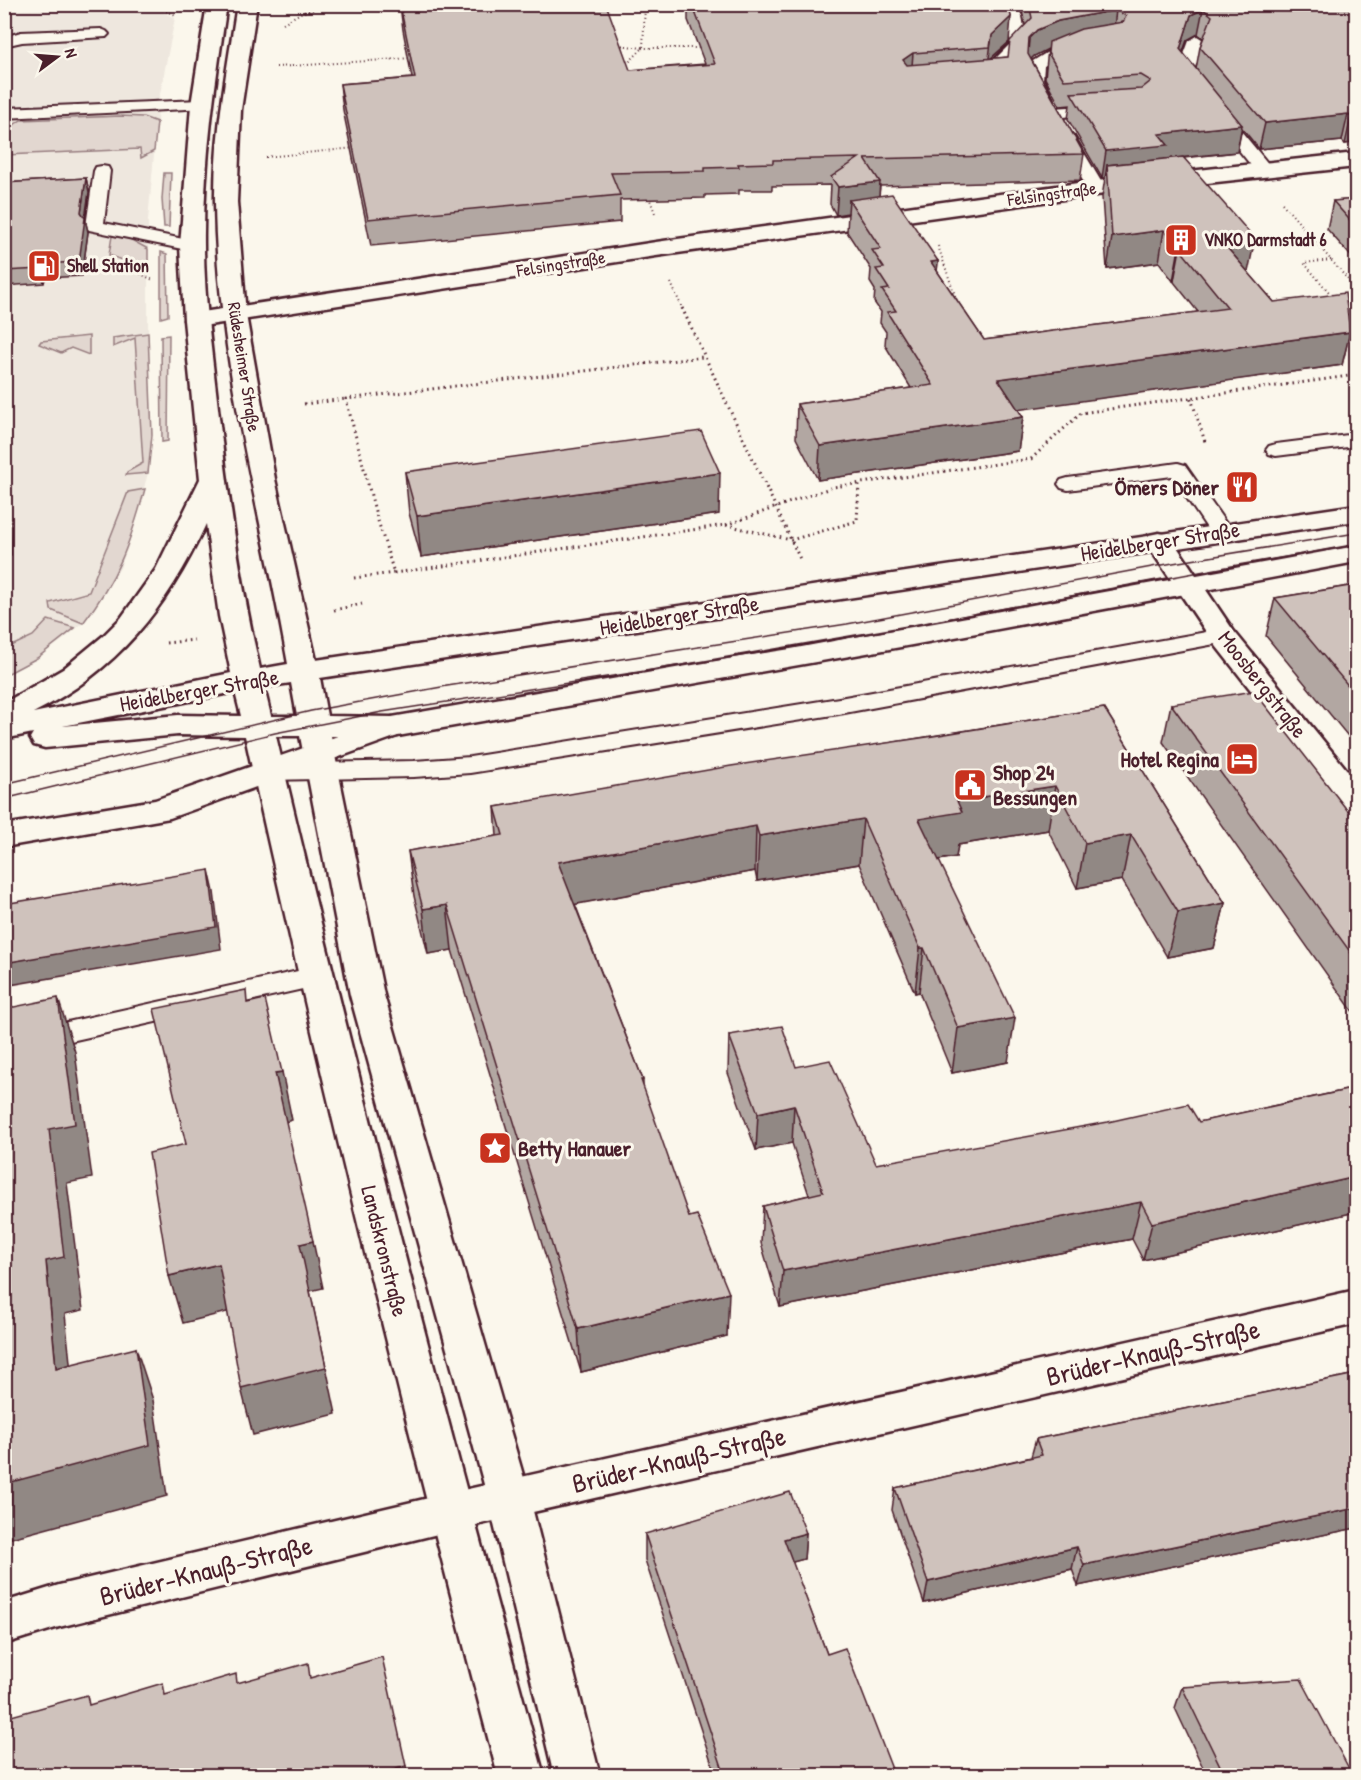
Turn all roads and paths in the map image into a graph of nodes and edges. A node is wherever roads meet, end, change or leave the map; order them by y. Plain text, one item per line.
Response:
1 (156, 4) edge
2 (217, 4) edge
3 (247, 4) edge
4 (315, 4) edge
5 (645, 4) edge
6 (1008, 4) edge
7 (179, 16) dead end
8 (282, 24) dead end
9 (101, 34) dead end
10 (1197, 41) edge
11 (4, 42) edge
12 (1097, 44) edge
13 (609, 46) edge
14 (643, 48) junction
15 (702, 48) edge
16 (423, 57) edge
17 (272, 67) dead end
18 (618, 73) edge
19 (976, 81) edge
20 (201, 105) junction
21 (1116, 109) edge
22 (4, 113) edge
23 (1052, 113) junction
24 (359, 148) edge
25 (266, 157) dead end
26 (1356, 160) edge
27 (102, 171) dead end
28 (1259, 171) junction
29 (1096, 188) junction
30 (649, 196) edge
31 (926, 211) junction
32 (192, 246) junction
33 (656, 249) junction
34 (1332, 260) junction
35 (1356, 289) edge
36 (1334, 298) edge
37 (1341, 307) edge
38 (960, 310) edge
39 (234, 315) junction
40 (196, 320) junction
41 (1356, 325) edge
42 (703, 357) junction
43 (1356, 375) edge
44 (346, 399) junction
45 (304, 404) dead end
46 (1356, 440) edge
47 (1276, 450) dead end
48 (213, 479) junction
49 (859, 484) junction
50 (1068, 484) dead end
51 (776, 508) junction
52 (1356, 513) edge
53 (726, 525) junction
54 (1221, 532) junction
55 (791, 540) junction
56 (1356, 554) edge
57 (1173, 563) junction
58 (804, 568) dead end
59 (394, 573) junction
60 (354, 578) dead end
61 (1223, 636) junction
62 (195, 639) dead end
63 (160, 644) dead end
64 (303, 671) junction
65 (248, 680) junction
66 (4, 715) edge
67 (258, 725) junction
68 (4, 729) edge
69 (4, 739) edge
70 (318, 750) junction
71 (268, 772) junction
72 (1356, 802) edge
73 (4, 836) edge
74 (316, 978) junction
75 (4, 1046) edge
76 (1356, 1307) edge
77 (509, 1499) junction
78 (450, 1512) junction
79 (4, 1623) edge
80 (521, 1776) edge
81 (577, 1776) edge

1 - 7 path
2 - 20 main road, Rüdesheimer Straße
3 - 39 main road, Rüdesheimer Straße
4 - 8 path
5 - 14 path
6 - 19 lane
9 - 11 lane
10 - 28 lane
12 - 23 lane
13 - 14 path
14 - 15 path
14 - 18 path
16 - 17 path
20 - 22 lane
20 - 32 main road, Rüdesheimer Straße
21 - 23 lane
23 - 29 lane
24 - 25 path
26 - 28 main road, Felsingstraße
27 - 32 lane
28 - 29 main road, Felsingstraße
28 - 34 path
29 - 31 main road, Felsingstraße
30 - 33 path
31 - 33 main road, Felsingstraße
31 - 38 path
32 - 40 main road, Rüdesheimer Straße
33 - 39 main road, Felsingstraße
33 - 42 path
34 - 35 path
34 - 36 path
37 - 41 path
39 - 40 main road, Felsingstraße
39 - 64 main road, Rüdesheimer Straße
40 - 48 main road, Rüdesheimer Straße
42 - 44 path
42 - 51 path
43 - 49 path
44 - 45 path
44 - 59 path
46 - 47 lane
48 - 65 main road, Rüdesheimer Straße
48 - 66 main road
49 - 51 path
49 - 55 path
50 - 54 lane
51 - 53 path
51 - 55 path
52 - 54 main road, Heidelberger Straße
53 - 55 path
53 - 59 path
54 - 57 main road, Heidelberger Straße
55 - 58 path
56 - 57 main road, Heidelberger Straße
57 - 61 main road, Moosbergstraße
57 - 64 main road, Heidelberger Straße
57 - 70 main road, Heidelberger Straße
59 - 60 path
61 - 70 lane
61 - 72 main road, Moosbergstraße
62 - 63 path
64 - 65 main road, Heidelberger Straße
64 - 70 main road, Rüdesheimer Straße
65 - 67 main road, Rüdesheimer Straße
65 - 68 main road, Heidelberger Straße
67 - 69 main road, Heidelberger Straße
67 - 70 main road, Heidelberger Straße
67 - 71 main road, Landskronstraße
70 - 71 main road, Heidelberger Straße
70 - 77 main road
71 - 73 main road, Heidelberger Straße
71 - 74 main road, Landskronstraße
74 - 75 lane
74 - 78 main road, Landskronstraße
76 - 77 main road, Brüder-Knauß-Straße
77 - 78 main road, Brüder-Knauß-Straße
77 - 81 main road
78 - 79 main road, Brüder-Knauß-Straße
78 - 80 main road, Landskronstraße

